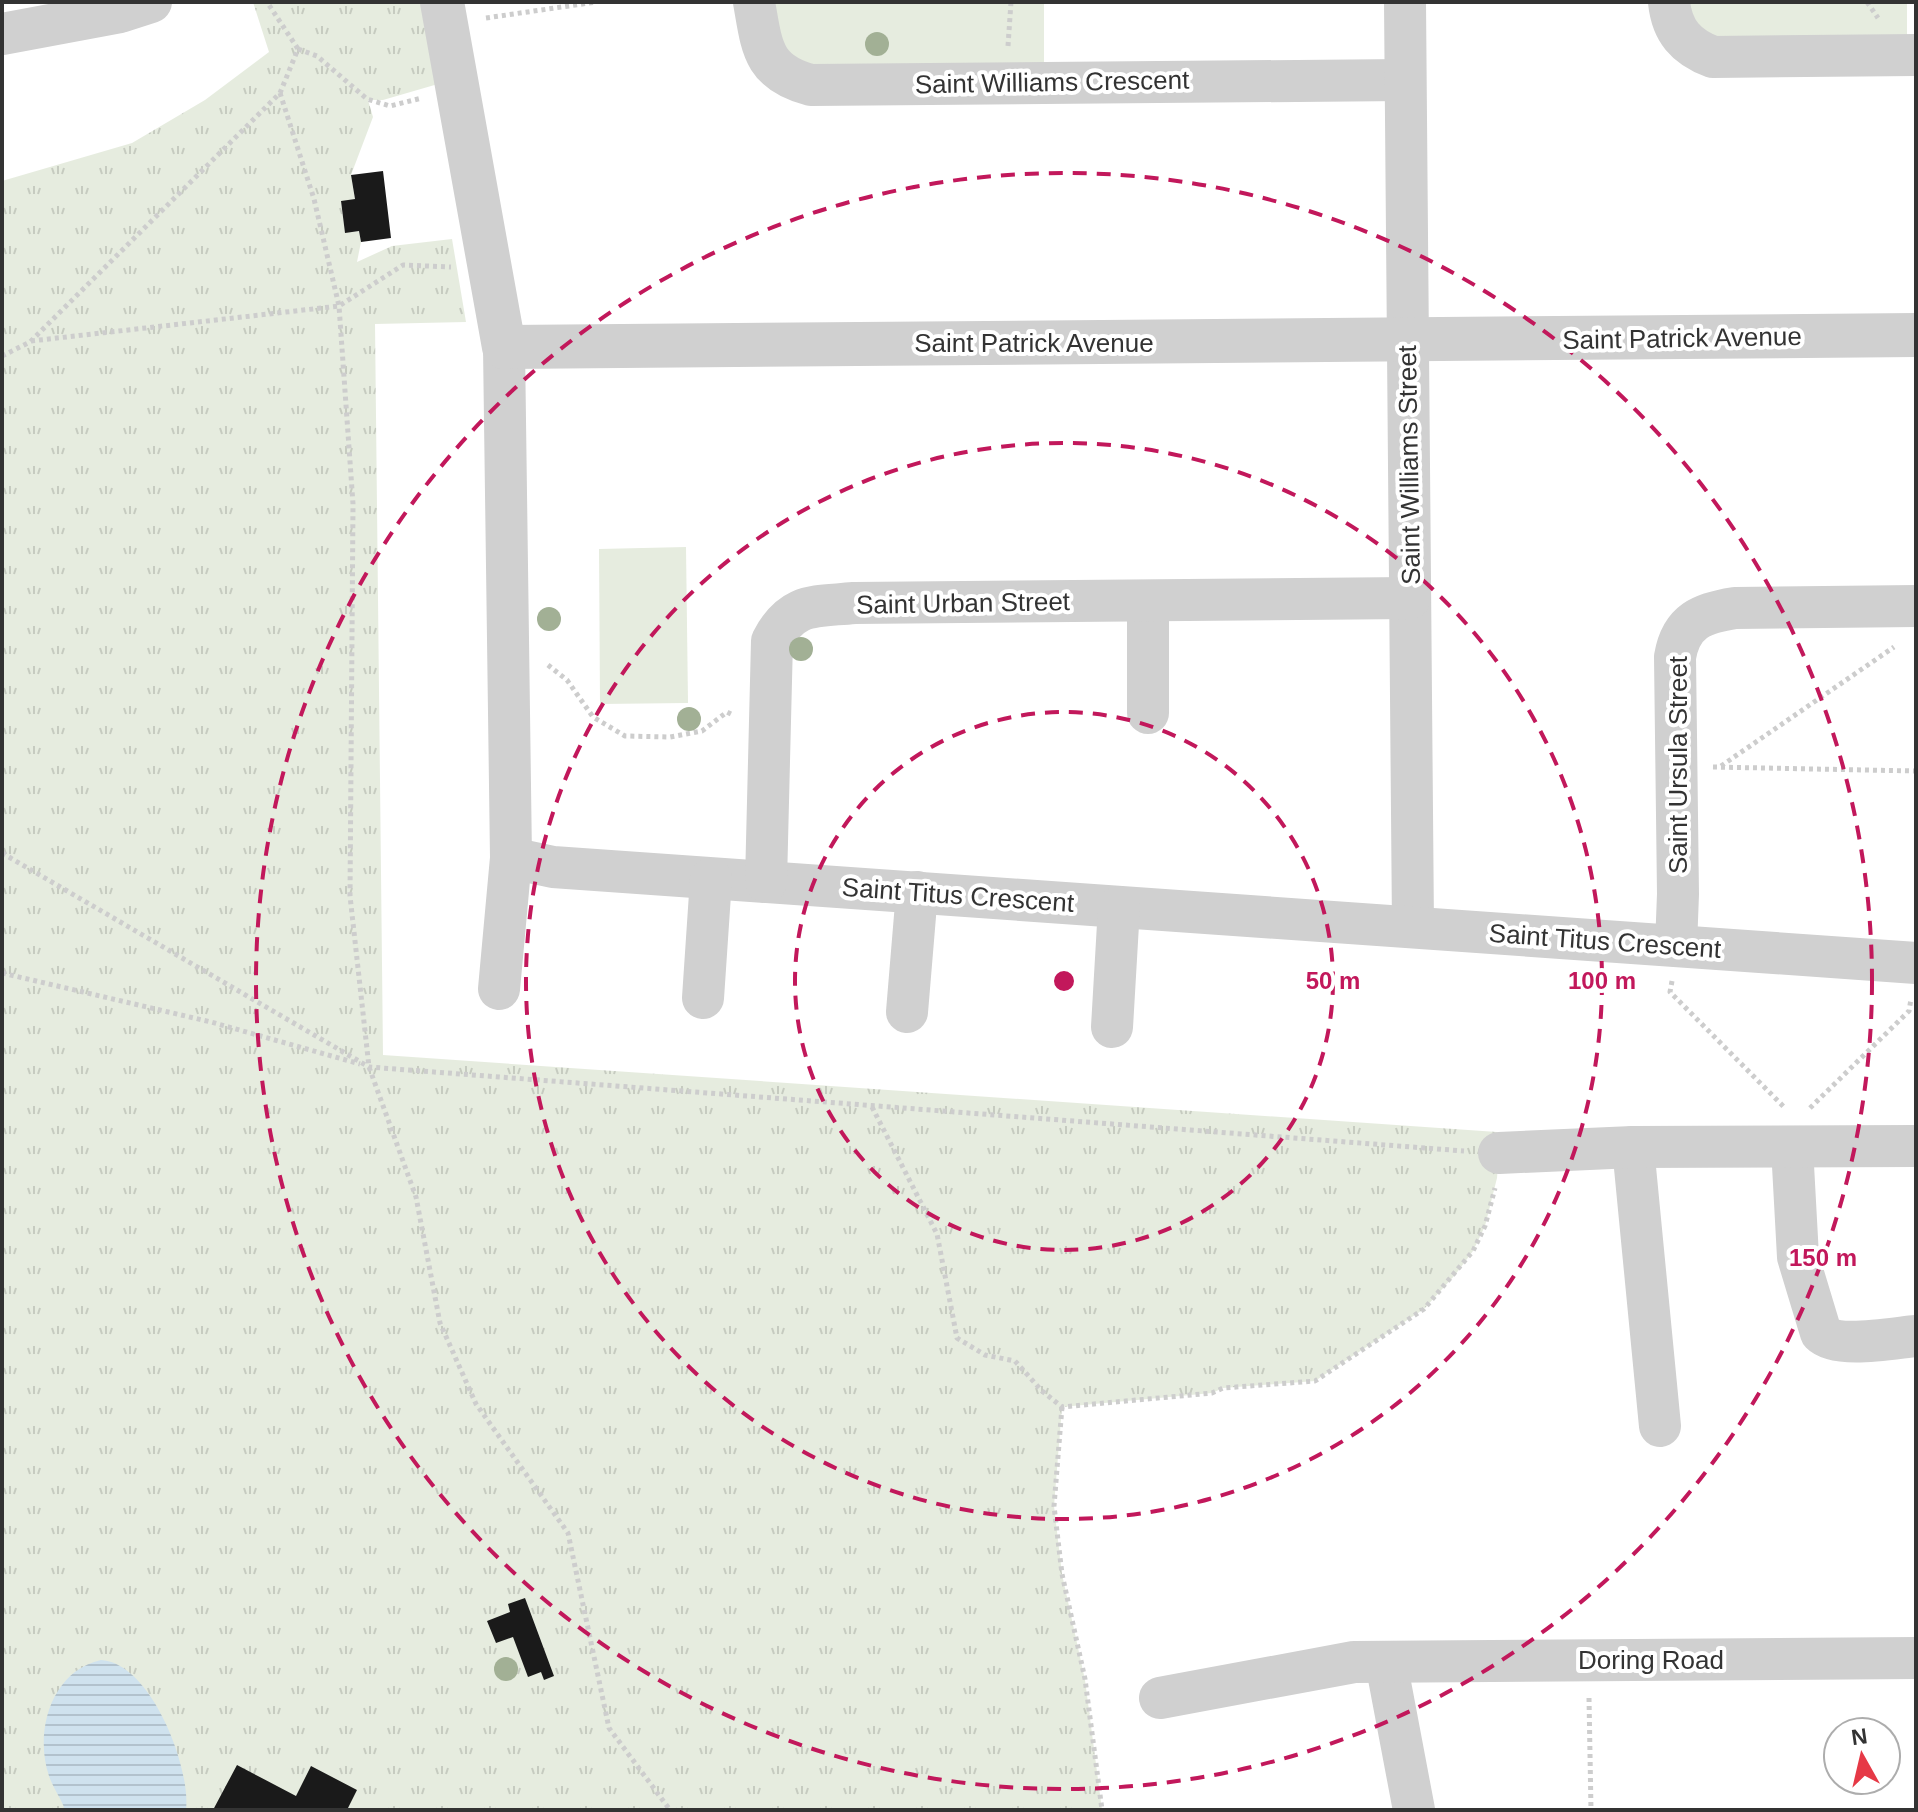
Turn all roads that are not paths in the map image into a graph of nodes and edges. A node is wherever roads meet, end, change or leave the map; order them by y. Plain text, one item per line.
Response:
1 (151, 2) edge
2 (754, 2) edge
3 (1405, 2) edge
4 (1669, 2) edge
5 (444, 13) edge
6 (2, 34) edge
7 (1916, 55) edge
8 (1405, 80) junction
9 (1916, 335) edge
10 (1408, 340) junction
11 (504, 347) junction
12 (1410, 598) junction
13 (1148, 601) junction
14 (1910, 623) edge
15 (1148, 713) dead end
16 (511, 858) junction
17 (711, 879) junction
18 (766, 882) junction
19 (917, 892) junction
20 (1119, 907) junction
21 (1413, 927) junction
22 (1676, 946) junction
23 (1914, 975) edge
24 (499, 989) dead end
25 (703, 998) dead end
26 (907, 1012) dead end
27 (1112, 1027) dead end
28 (1794, 1134) junction
29 (1916, 1146) edge
30 (1633, 1147) junction
31 (1499, 1153) road end
32 (1916, 1336) edge
33 (1660, 1426) dead end
34 (1916, 1658) edge
35 (1386, 1662) junction
36 (1160, 1698) dead end
37 (1414, 1810) edge

1 - 6 street
2 - 8 street, Saint Williams Crescent
3 - 8 street, Saint Williams Street
4 - 7 street
5 - 11 street
8 - 10 street, Saint Williams Street
9 - 10 street, Saint Patrick Avenue
10 - 11 street, Saint Patrick Avenue
10 - 12 street, Saint Williams Street
11 - 16 street
12 - 13 street, Saint Urban Street
12 - 21 street, Saint Williams Street
13 - 15 street
13 - 18 street, Saint Urban Street
14 - 22 street, Saint Ursula Street
16 - 17 street, Saint Titus Crescent
16 - 24 street
17 - 18 street, Saint Titus Crescent
17 - 25 street
18 - 19 street, Saint Titus Crescent
19 - 20 street, Saint Titus Crescent
19 - 26 street
20 - 21 street, Saint Titus Crescent
20 - 27 street
21 - 22 street, Saint Titus Crescent
22 - 23 street, Saint Titus Crescent
28 - 29 street
28 - 30 street
28 - 32 street
30 - 31 street
30 - 33 street
34 - 35 street, Doring Road
35 - 36 street, Doring Road
35 - 37 street

